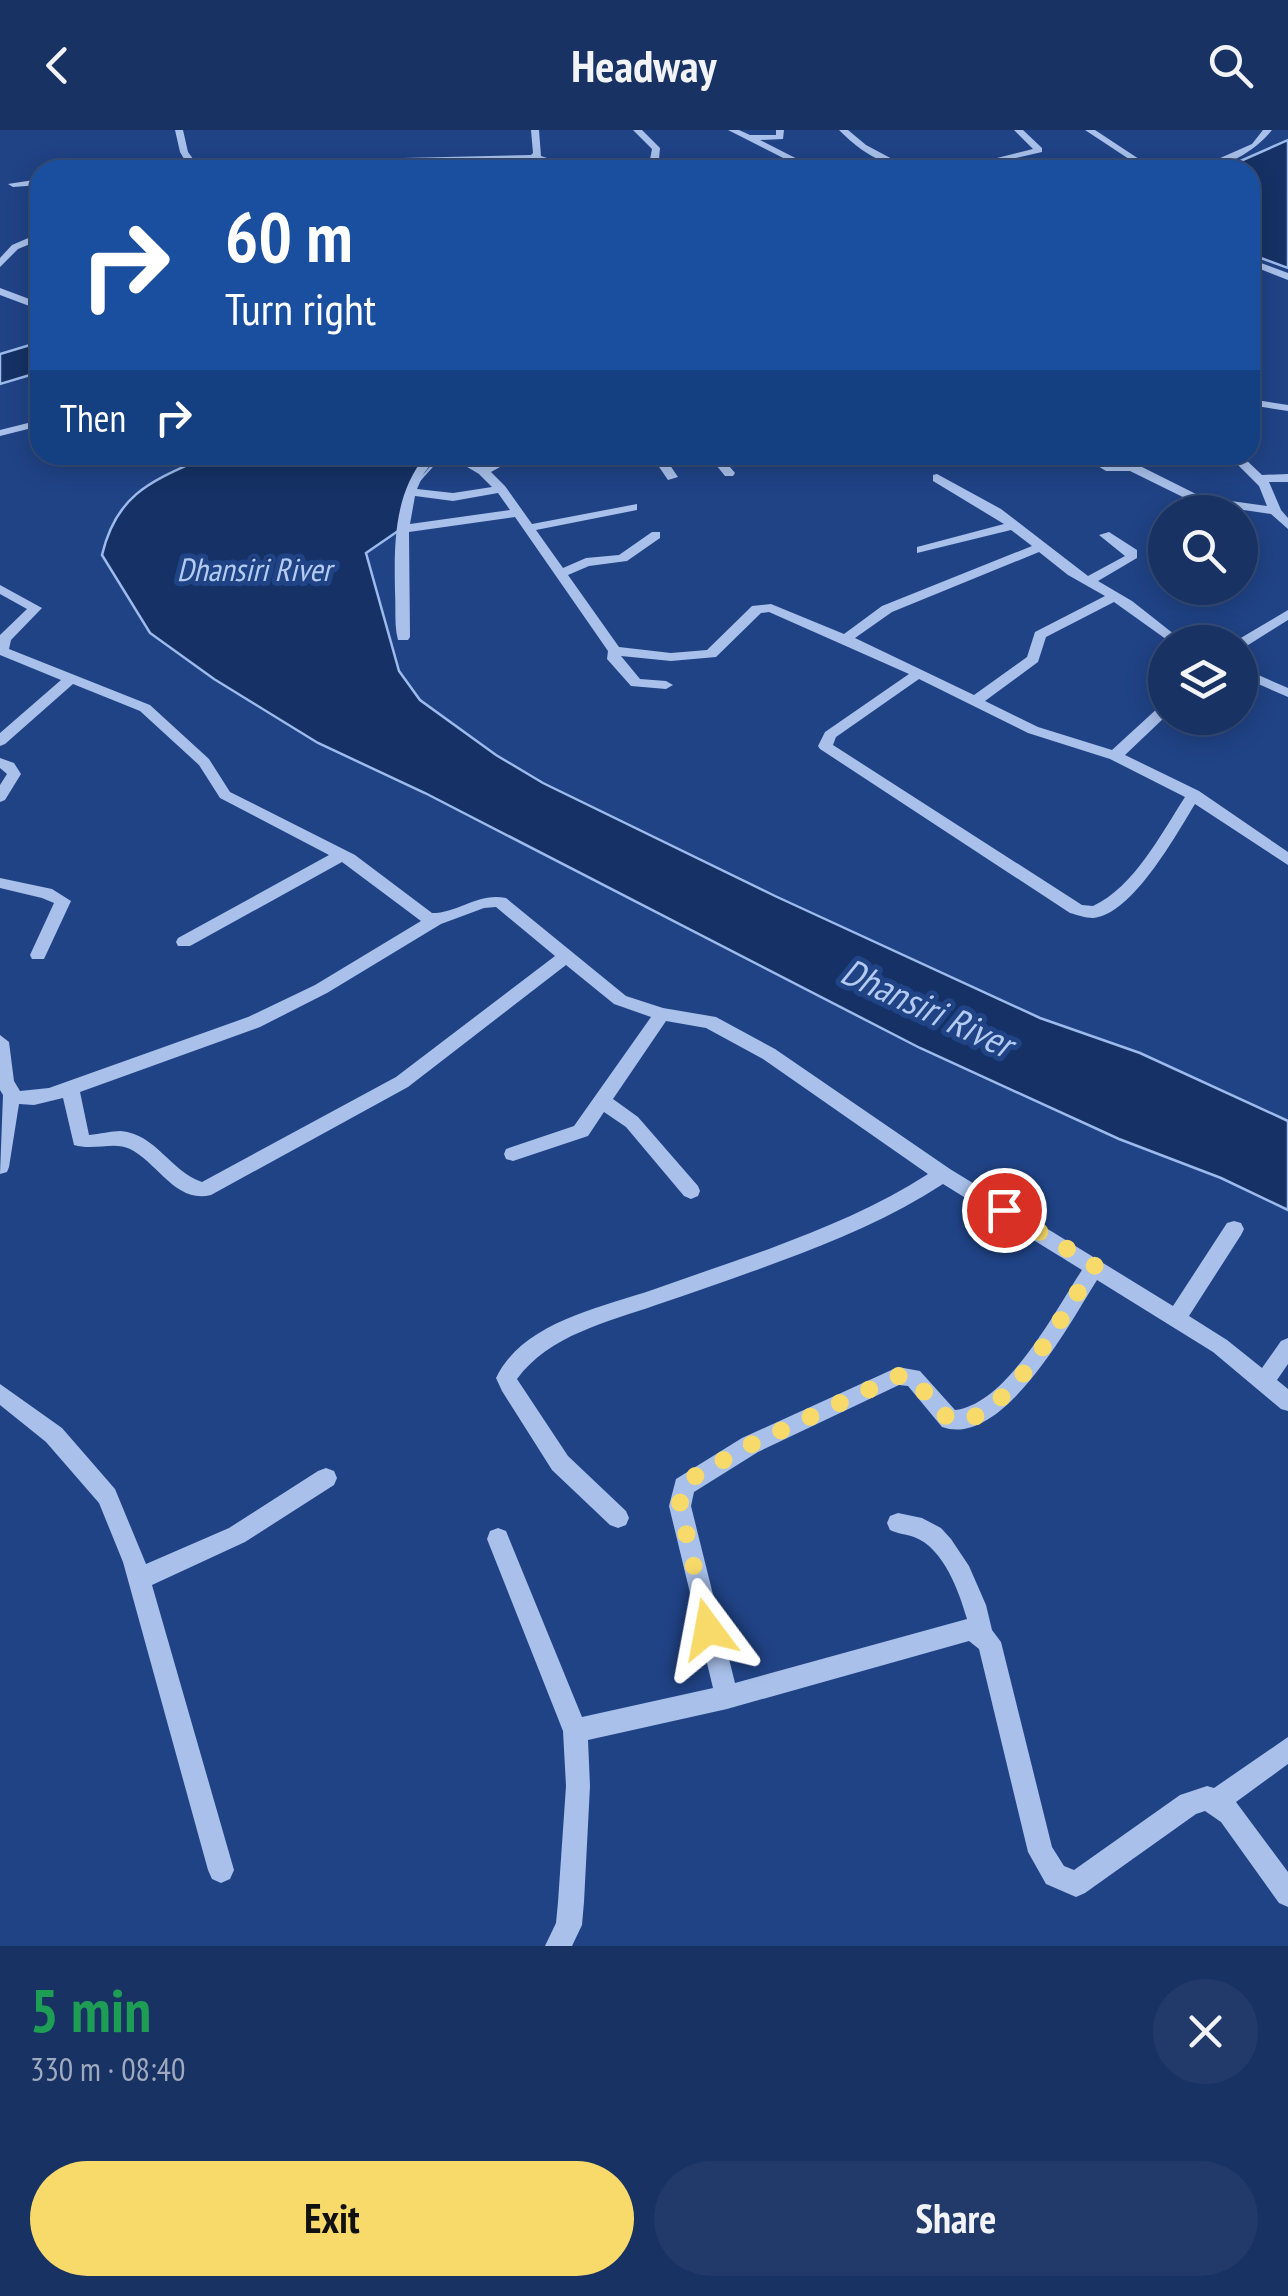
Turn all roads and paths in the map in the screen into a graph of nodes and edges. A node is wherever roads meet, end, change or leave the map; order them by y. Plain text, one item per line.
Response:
1 (179, 130) edge
2 (534, 130) edge
3 (637, 130) edge
4 (732, 130) edge
5 (780, 130) edge
6 (842, 130) edge
7 (1018, 130) edge
8 (1090, 130) edge
9 (1268, 130) edge
10 (748, 138) junction
11 (536, 157) junction
12 (189, 160) edge
13 (517, 160) edge
14 (544, 160) edge
15 (654, 160) edge
16 (793, 160) edge
17 (892, 160) dead end
18 (1000, 160) edge
19 (1136, 160) edge
20 (1221, 160) edge
21 (30, 183) edge
22 (13, 184) dead end
23 (30, 240) edge
24 (6, 249) edge
25 (0, 264) edge
26 (1260, 266) edge
27 (1288, 277) edge
28 (0, 291) edge
29 (30, 303) edge
30 (1260, 404) edge
31 (1288, 408) edge
32 (30, 426) edge
33 (0, 434) edge
34 (423, 465) edge
35 (472, 465) edge
36 (495, 465) edge
37 (662, 465) edge
38 (722, 465) edge
39 (1104, 465) edge
40 (1245, 465) edge
41 (482, 471) junction
42 (729, 473) dead end
43 (672, 477) dead end
44 (938, 478) dead end
45 (1288, 478) edge
46 (1260, 479) junction
47 (501, 488) junction
48 (408, 492) junction
49 (633, 507) dead end
50 (1274, 512) junction
51 (518, 513) junction
52 (1288, 524) edge
53 (1014, 525) junction
54 (528, 528) junction
55 (403, 529) junction
56 (656, 535) dead end
57 (1105, 536) dead end
58 (1042, 546) junction
59 (922, 550) dead end
60 (560, 574) junction
61 (1088, 580) junction
62 (0, 588) edge
63 (1115, 596) junction
64 (1288, 614) edge
65 (1155, 625) edge
66 (1258, 633) edge
67 (403, 637) dead end
68 (845, 639) junction
69 (615, 651) junction
70 (918, 674) junction
71 (70, 679) junction
72 (1258, 680) edge
73 (666, 686) dead end
74 (1288, 693) edge
75 (974, 702) junction
76 (1148, 725) edge
77 (0, 740) edge
78 (1115, 756) junction
79 (0, 763) edge
80 (1194, 794) junction
81 (0, 796) edge
82 (342, 855) junction
83 (1288, 860) edge
84 (0, 883) edge
85 (435, 920) junction
86 (184, 942) dead end
87 (38, 955) dead end
88 (566, 956) junction
89 (662, 1014) junction
90 (0, 1042) edge
91 (70, 1088) junction
92 (7, 1102) edge
93 (604, 1102) junction
94 (514, 1154) dead end
95 (0, 1167) edge
96 (943, 1174) junction
97 (691, 1191) dead end
98 (1234, 1229) dead end
99 (1095, 1266) junction
100 (1177, 1318) junction
101 (1288, 1347) edge
102 (1264, 1382) junction
103 (0, 1393) edge
104 (1288, 1402) edge
105 (326, 1478) dead end
106 (618, 1518) dead end
107 (898, 1523) dead end
108 (498, 1538) dead end
109 (139, 1579) junction
110 (981, 1632) junction
111 (726, 1697) junction
112 (575, 1731) junction
113 (1288, 1749) edge
114 (1216, 1802) junction
115 (221, 1870) dead end
116 (1288, 1894) edge
117 (558, 1946) edge

1 - 12 street
2 - 11 street
3 - 15 street
4 - 10 street
5 - 10 street
6 - 17 street
7 - 18 street
8 - 19 street
9 - 20 street
10 - 16 street
11 - 13 street
11 - 14 street
21 - 22 street
23 - 24 street
24 - 25 street
26 - 27 street
28 - 29 street
30 - 31 street
32 - 33 street
34 - 48 street
35 - 41 street
36 - 41 street
37 - 43 street
38 - 42 street
39 - 50 street
40 - 46 street
41 - 47 street
44 - 53 street
45 - 46 street
46 - 50 street
47 - 48 street
47 - 51 street
48 - 55 street
49 - 54 street
50 - 52 street
51 - 54 street
51 - 55 street
53 - 58 street
53 - 59 street
54 - 60 street
55 - 67 street
56 - 60 street
57 - 61 street
58 - 61 street
58 - 68 street
60 - 69 street
61 - 63 street
62 - 71 street
63 - 65 street
63 - 75 street
64 - 66 street
68 - 69 street
68 - 70 street
69 - 73 street
70 - 75 street
70 - 80 street
71 - 77 street
71 - 82 street
72 - 74 street
75 - 78 street
76 - 78 street
78 - 80 street
79 - 81 street
80 - 83 street
82 - 85 street
82 - 86 street
84 - 87 street
85 - 88 street
85 - 91 street
88 - 89 street
88 - 91 street
89 - 93 street
89 - 96 street
90 - 92 street
91 - 92 street
92 - 95 street
93 - 94 street
93 - 97 street
96 - 99 street
96 - 106 street
98 - 100 street
99 - 100 street
99 - 111 street
100 - 102 street
101 - 102 street
102 - 104 street
103 - 109 street
105 - 109 street
107 - 110 street
108 - 112 street
109 - 115 street
110 - 111 street
110 - 114 street
111 - 112 street
112 - 117 street
113 - 114 street
114 - 116 street

